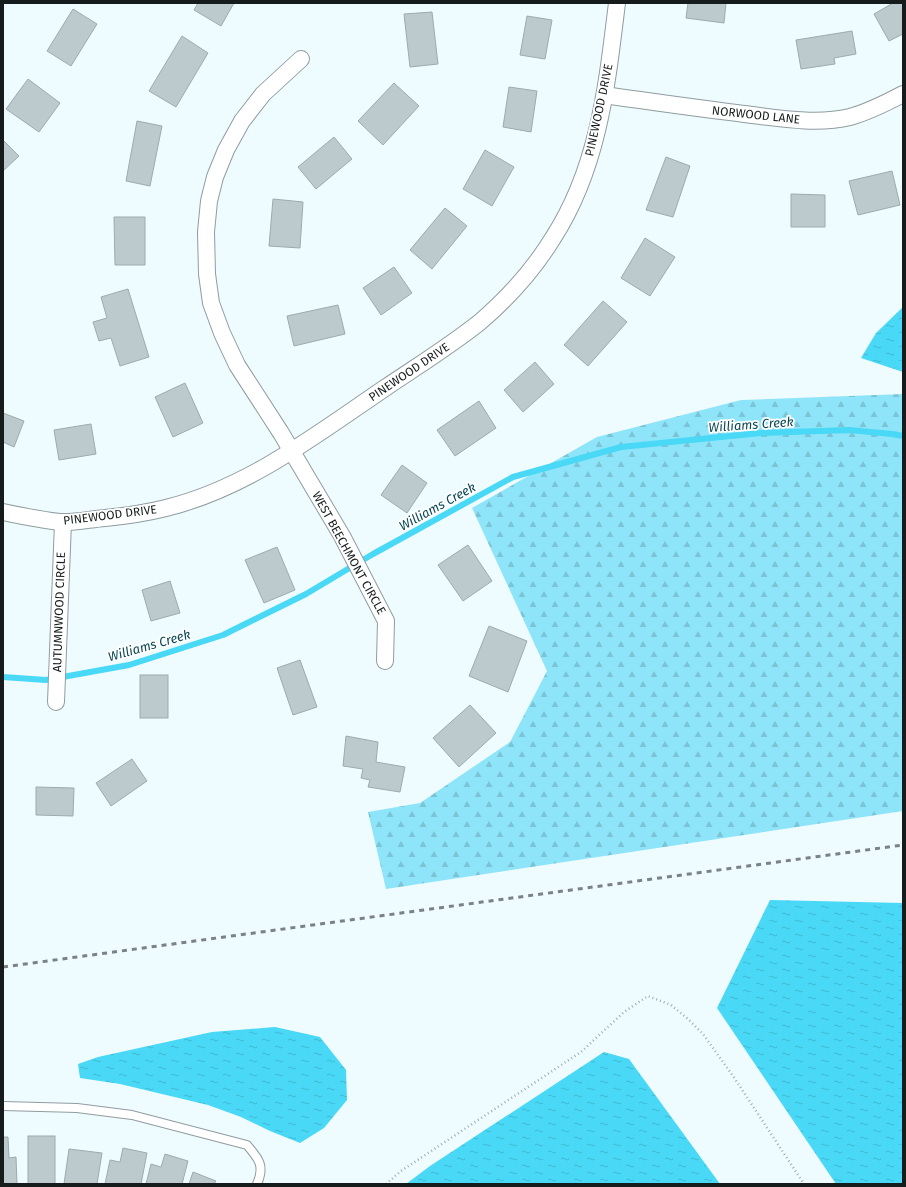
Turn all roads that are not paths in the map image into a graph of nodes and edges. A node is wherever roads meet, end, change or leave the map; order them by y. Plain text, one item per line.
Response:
1 (617, 3) edge
2 (301, 59) dead end
3 (903, 94) edge
4 (605, 95) junction
5 (292, 451) junction
6 (3, 512) edge
7 (63, 522) junction
8 (385, 661) dead end
9 (56, 702) dead end
10 (3, 1106) edge
11 (257, 1184) edge

1 - 4 street, PINEWOOD DRIVE
2 - 5 street, WEST BEECHMONT CIRCLE
3 - 4 street, NORWOOD LANE
4 - 5 street, PINEWOOD DRIVE
5 - 7 street, PINEWOOD DRIVE
5 - 8 street, WEST BEECHMONT CIRCLE
6 - 7 street, PINEWOOD DRIVE
7 - 9 street, AUTUMNWOOD CIRCLE
10 - 11 lane

